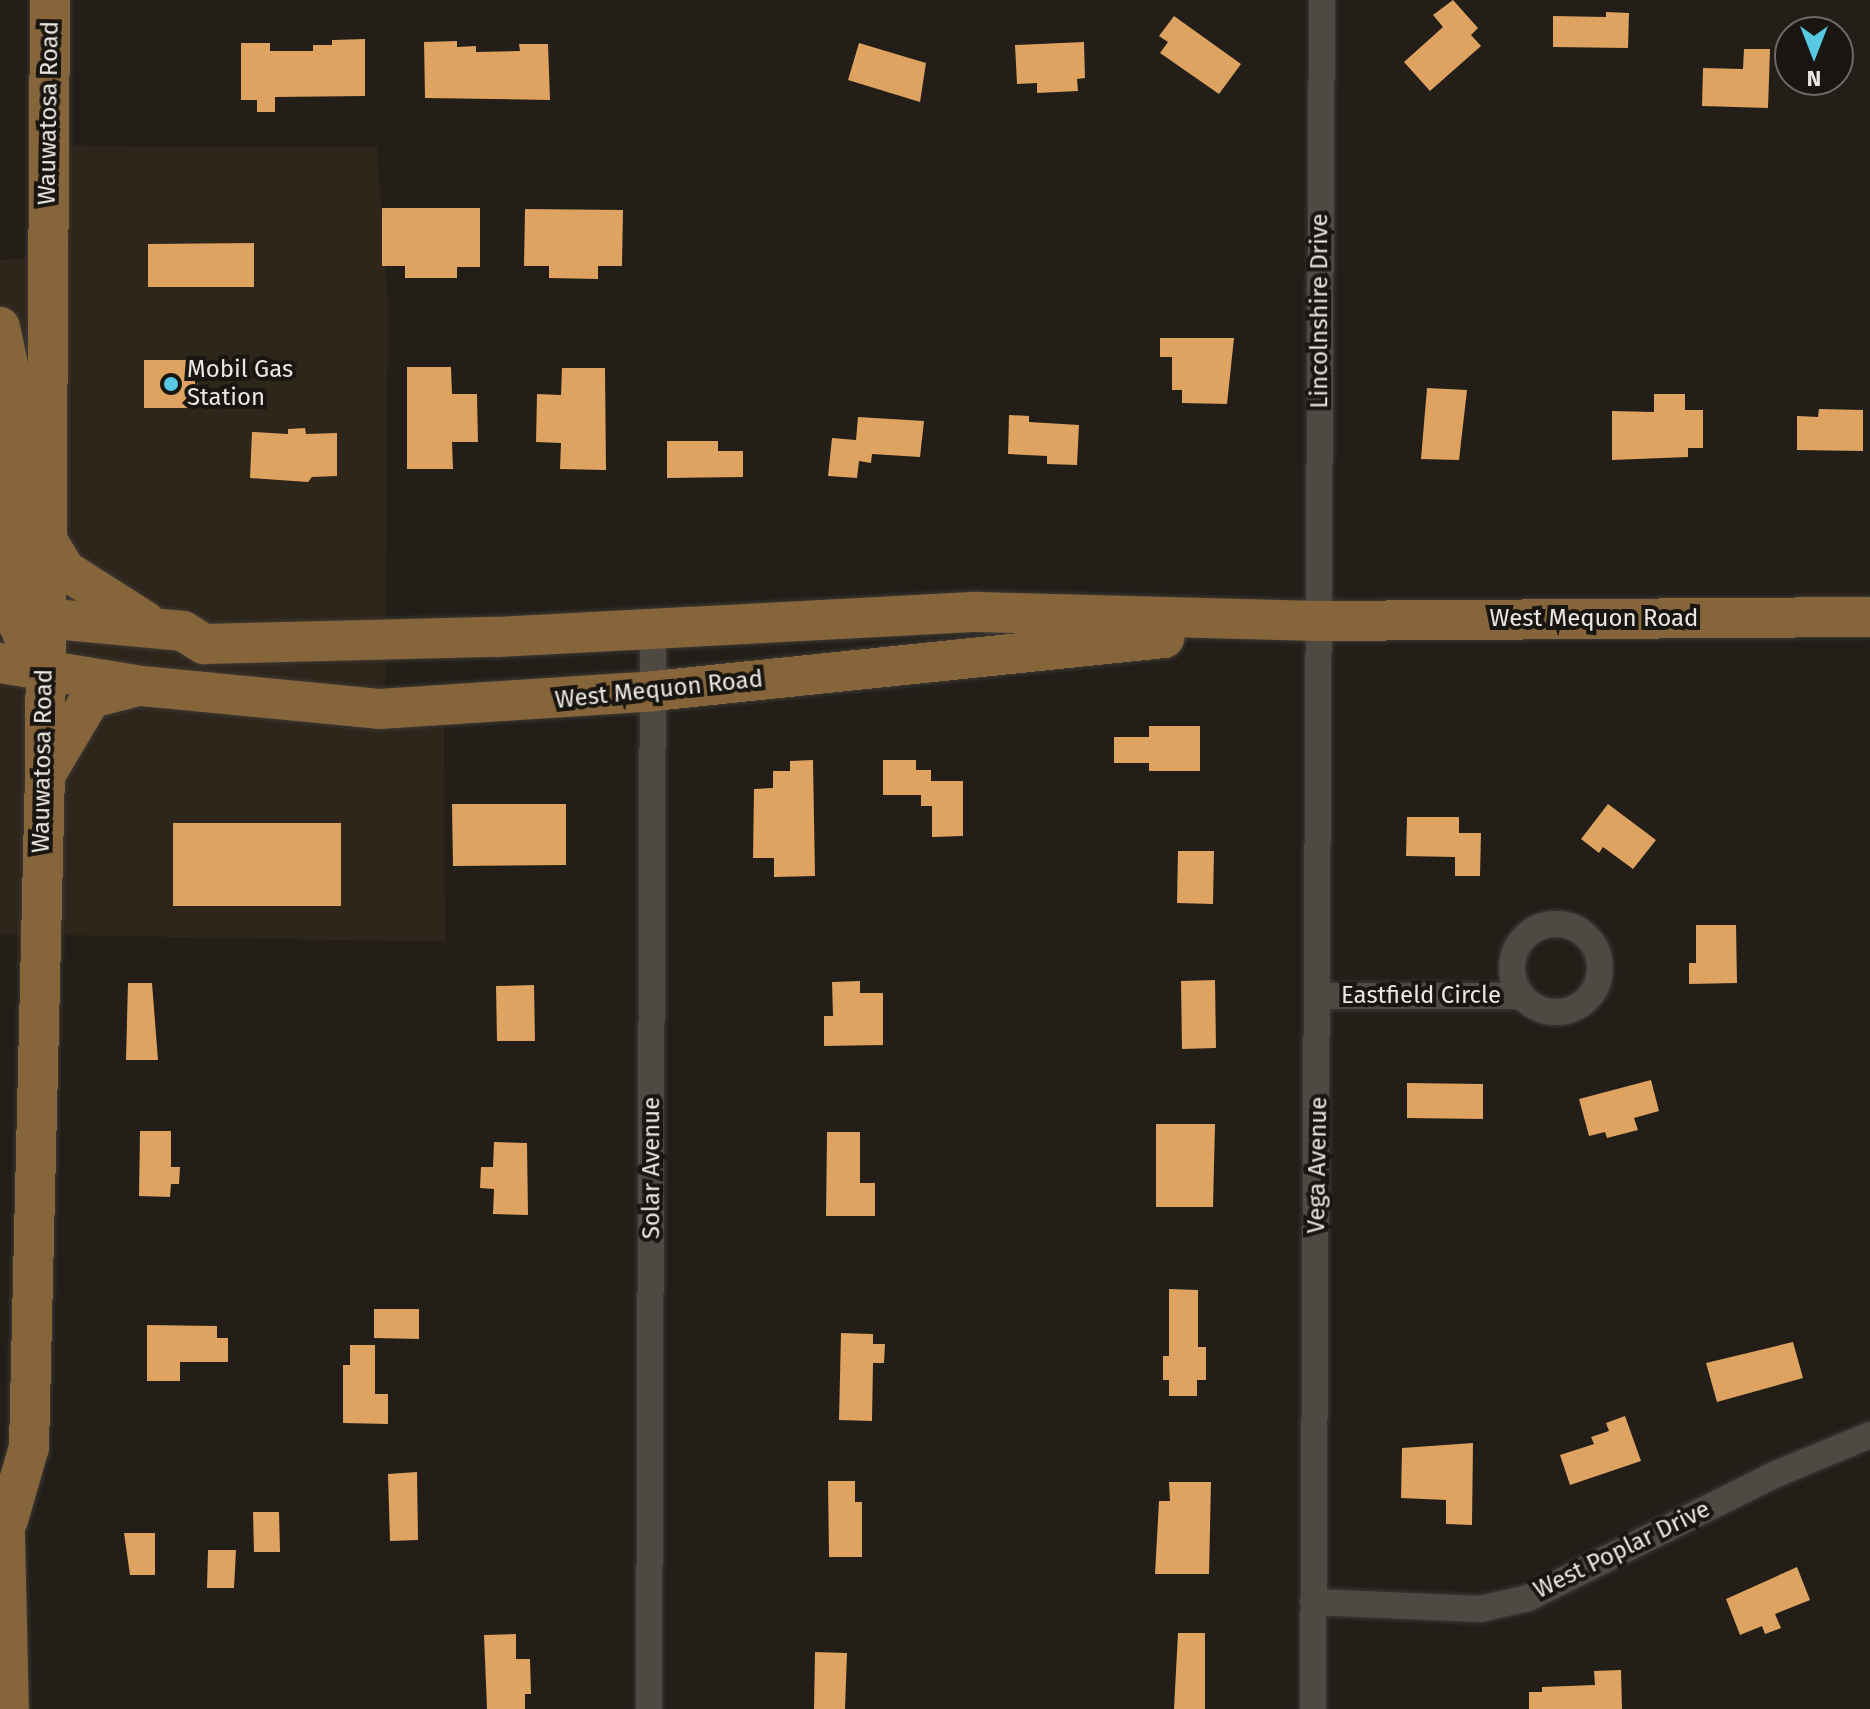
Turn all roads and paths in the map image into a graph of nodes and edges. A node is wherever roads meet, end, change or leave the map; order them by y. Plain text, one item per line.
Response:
1 (50, 0) edge
2 (1322, 0) edge
3 (0, 327) edge
4 (44, 535) junction
5 (1870, 617) edge
6 (1319, 621) junction
7 (653, 627) junction
8 (155, 628) junction
9 (16, 642) edge
10 (204, 644) junction
11 (142, 686) junction
12 (204, 690) junction
13 (654, 691) junction
14 (45, 775) junction
15 (40, 934) junction
16 (1320, 996) junction
17 (1522, 996) dead end
18 (1870, 1435) edge
19 (0, 1469) edge
20 (4, 1520) edge
21 (1313, 1602) junction
22 (9, 1709) edge
23 (649, 1709) edge
24 (1313, 1709) edge

1 - 4 main road, Wauwatosa Road
2 - 6 street, Lincolnshire Drive
3 - 9 main road
4 - 8 main road
4 - 9 main road, Wauwatosa Road
5 - 6 main road, West Mequon Road
6 - 7 main road, West Mequon Road
6 - 13 main road, West Mequon Road
6 - 16 street, Vega Avenue
7 - 10 main road, West Mequon Road
7 - 13 street, Solar Avenue
8 - 9 main road, West Mequon Road
8 - 10 main road, West Mequon Road
9 - 10 main road
9 - 11 main road, West Mequon Road
9 - 14 main road, Wauwatosa Road
9 - 15 main road
10 - 12 main road
11 - 12 main road, West Mequon Road
11 - 14 main road
12 - 13 main road, West Mequon Road
13 - 23 street, Solar Avenue
14 - 15 main road, Wauwatosa Road
15 - 20 main road, Wauwatosa Road
16 - 17 street, Eastfield Circle
16 - 21 street, Vega Avenue
18 - 21 street, West Poplar Drive
19 - 20 main road, Wauwatosa Road
20 - 22 main road, Wauwatosa Road
21 - 24 street, Vega Avenue

